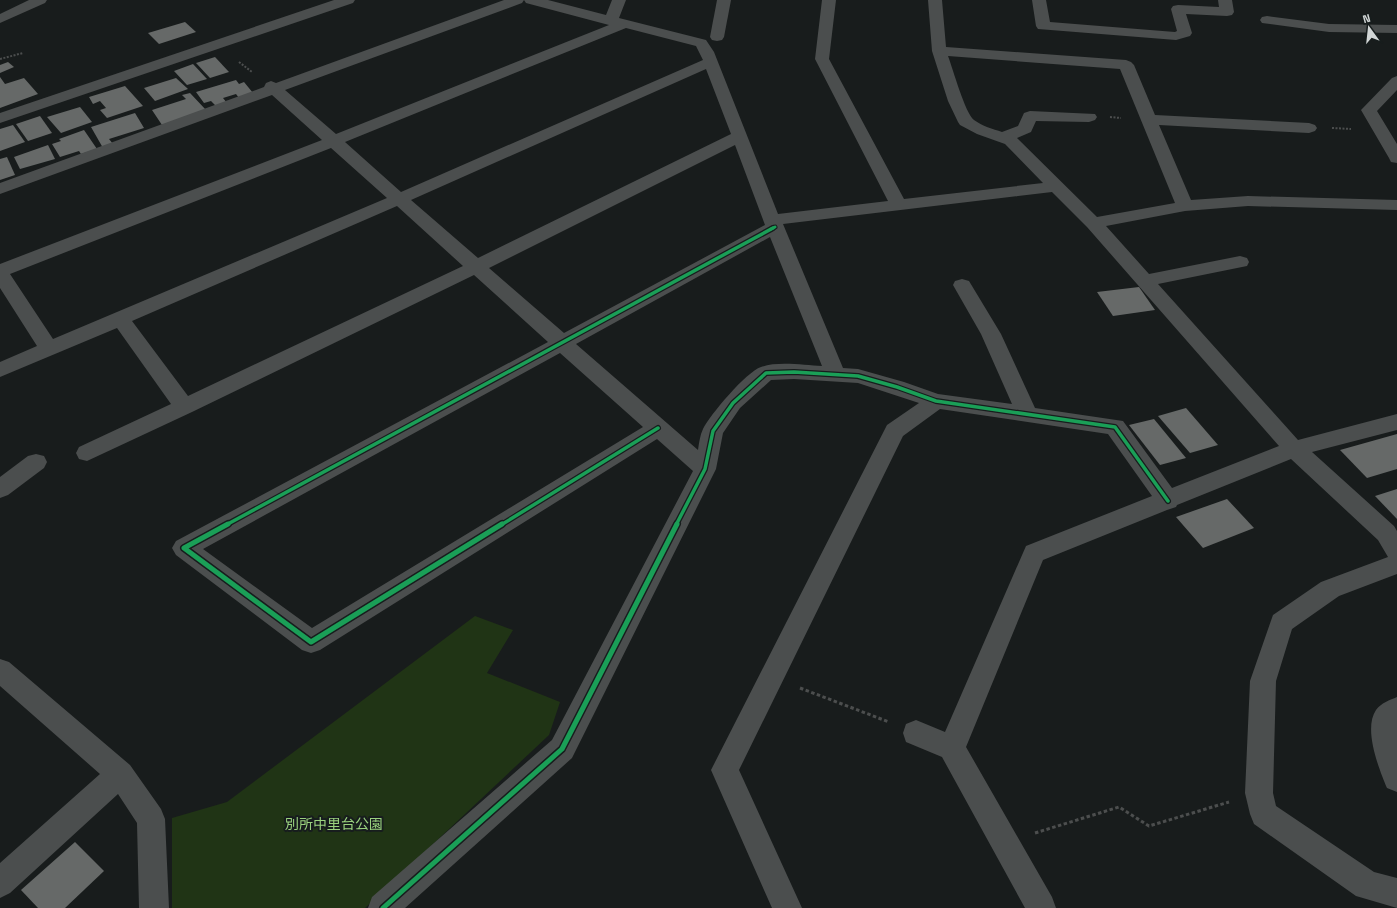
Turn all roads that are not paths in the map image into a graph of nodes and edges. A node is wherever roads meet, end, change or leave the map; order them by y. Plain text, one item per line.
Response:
1 (40, 0) edge
2 (348, 0) edge
3 (517, 0) edge
4 (531, 0) edge
5 (619, 0) edge
6 (724, 0) edge
7 (829, 0) edge
8 (935, 0) edge
9 (1039, 0) edge
10 (1225, 0) edge
11 (0, 19) edge
12 (1267, 20) dead end
13 (618, 23) junction
14 (1397, 29) edge
15 (712, 49) junction
16 (939, 51) junction
17 (1397, 81) edge
18 (272, 88) junction
19 (1090, 117) dead end
20 (0, 118) edge
21 (1149, 120) junction
22 (1310, 128) road end
23 (1380, 130) junction
24 (1397, 131) edge
25 (740, 136) junction
26 (1003, 138) junction
27 (334, 141) junction
28 (1397, 158) edge
29 (1057, 186) junction
30 (0, 189) edge
31 (399, 199) junction
32 (898, 204) junction
33 (1185, 206) junction
34 (1397, 206) edge
35 (1093, 223) junction
36 (774, 224) junction
37 (1240, 262) dead end
38 (476, 267) junction
39 (0, 272) edge
40 (1145, 280) junction
41 (962, 285) dead end
42 (120, 318) junction
43 (562, 343) junction
44 (49, 349) junction
45 (0, 370) edge
46 (835, 374) junction
47 (936, 402) junction
48 (185, 407) junction
49 (1027, 414) junction
50 (1397, 422) edge
51 (658, 428) junction
52 (1294, 449) junction
53 (87, 453) dead end
54 (36, 462) dead end
55 (705, 469) junction
56 (0, 489) edge
57 (1168, 501) junction
58 (1397, 551) edge
59 (1397, 564) edge
60 (0, 670) edge
61 (1397, 709) edge
62 (916, 733) road end
63 (952, 748) junction
64 (120, 774) junction
65 (1397, 779) edge
66 (0, 883) edge
67 (1397, 893) edge
68 (154, 908) edge
69 (383, 908) edge
70 (787, 908) edge
71 (1041, 908) edge

1 - 11 street
2 - 20 street
3 - 18 street
4 - 13 street
5 - 13 street
6 - 15 street
7 - 32 street
8 - 16 street
9 - 10 street
12 - 14 street
13 - 15 street
13 - 27 street
15 - 25 street
15 - 31 street
16 - 21 street
16 - 26 street
17 - 23 street
18 - 27 street
18 - 30 street
19 - 26 street
21 - 22 street
21 - 33 street
23 - 24 street
23 - 28 street
25 - 36 street
25 - 38 street
26 - 29 street
27 - 31 street
27 - 39 street
29 - 32 street
29 - 35 street
31 - 38 street
31 - 42 street
32 - 36 street
33 - 34 street
33 - 35 street
35 - 40 street
36 - 43 street
36 - 46 street
37 - 40 street
38 - 43 street
38 - 48 street
39 - 44 street
40 - 52 street
41 - 49 street
42 - 44 street
42 - 48 street
43 - 51 street
43 - 51 street
44 - 45 street
46 - 47 street
46 - 55 street
47 - 49 street
47 - 70 street
48 - 53 street
49 - 57 street
50 - 52 street
51 - 55 street
52 - 57 street
52 - 58 street
54 - 56 street
55 - 69 street
57 - 63 street
59 - 67 street
60 - 64 street
61 - 65 street
62 - 63 street
63 - 71 street
64 - 66 street
64 - 68 street

